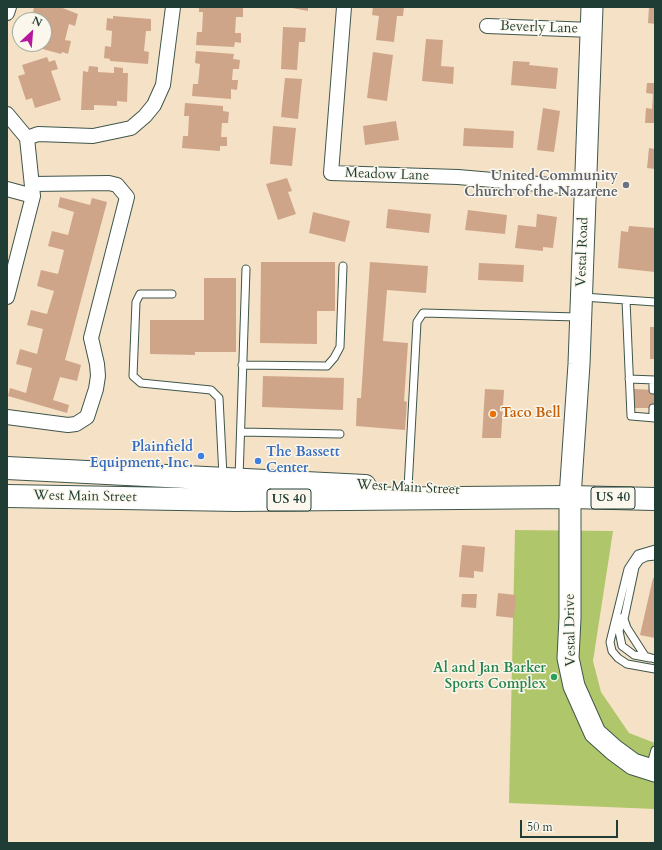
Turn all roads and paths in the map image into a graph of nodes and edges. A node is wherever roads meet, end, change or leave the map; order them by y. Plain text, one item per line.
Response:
1 (8, 7) edge
2 (173, 7) edge
3 (344, 7) edge
4 (592, 7) edge
5 (7, 13) edge
6 (487, 26) dead end
7 (592, 30) junction
8 (7, 114) edge
9 (27, 138) junction
10 (585, 188) junction
11 (7, 189) edge
12 (32, 190) junction
13 (343, 266) dead end
14 (246, 269) dead end
15 (172, 294) dead end
16 (7, 297) edge
17 (581, 297) junction
18 (626, 300) junction
19 (655, 302) edge
20 (580, 318) junction
21 (242, 365) junction
22 (629, 379) junction
23 (654, 380) edge
24 (653, 390) dead end
25 (653, 408) dead end
26 (7, 417) edge
27 (654, 418) edge
28 (240, 432) junction
29 (340, 434) dead end
30 (7, 468) edge
31 (227, 487) junction
32 (408, 488) junction
33 (7, 496) edge
34 (570, 497) junction
35 (655, 499) edge
36 (655, 549) edge
37 (655, 556) edge
38 (627, 609) junction
39 (654, 659) edge
40 (655, 668) edge
41 (653, 763) edge

1 - 5 street
2 - 9 street
3 - 10 street, Meadow Lane
4 - 7 street, Vestal Road
6 - 7 street, Beverly Lane
7 - 10 street, Vestal Road
8 - 9 street
9 - 12 street
10 - 17 street, Vestal Road
11 - 12 street
12 - 16 street
12 - 26 street
13 - 21 lane
14 - 21 lane
15 - 31 lane
17 - 18 lane
17 - 20 street, Vestal Road
18 - 19 lane
18 - 22 lane
20 - 32 lane
20 - 34 street, Vestal Road
21 - 28 lane
22 - 23 lane
22 - 27 lane
23 - 24 lane
25 - 27 lane
28 - 29 lane
28 - 31 lane
30 - 31 main road, West Main Street / US 40
31 - 32 main road, West Main Street / US 40
31 - 33 main road, West Main Street / US 40
31 - 34 main road, West Main Street / US 40
32 - 34 main road, West Main Street / US 40
34 - 35 main road, West Main Street / US 40
34 - 41 street, Vestal Drive
36 - 40 lane
37 - 38 lane
38 - 39 lane
38 - 39 lane

